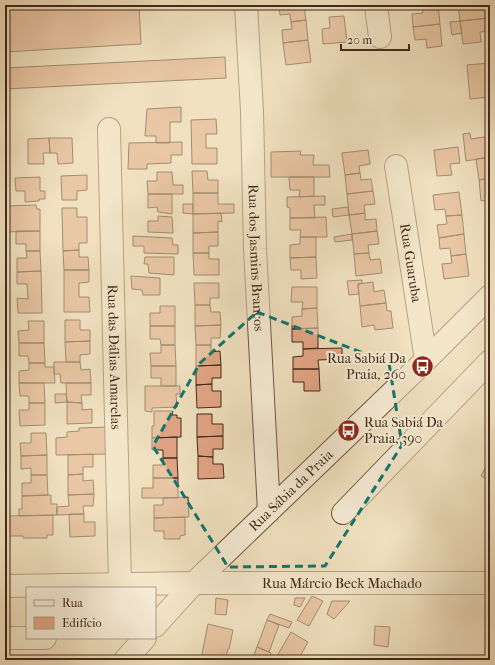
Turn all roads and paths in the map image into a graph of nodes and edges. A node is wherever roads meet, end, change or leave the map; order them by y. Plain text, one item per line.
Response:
1 (246, 5) edge
2 (376, 5) edge
3 (380, 37) dead end
4 (109, 129) dead end
5 (396, 166) dead end
6 (490, 296) edge
7 (426, 360) junction
8 (490, 361) edge
9 (269, 510) junction
10 (343, 513) dead end
11 (194, 583) junction
12 (490, 583) edge
13 (120, 584) junction
14 (5, 586) edge
15 (156, 625) edge
16 (5, 638) edge
17 (26, 638) edge
18 (144, 639) edge
19 (125, 660) edge

1 - 9 street, Rua dos Jasmins Brancos
2 - 3 street
4 - 13 street, Rua das Dálias Amarelas
5 - 7 street, Rua Guaruba
6 - 7 street, Rua Sábia da Praia
7 - 9 street, Rua Sábia da Praia
8 - 10 street
9 - 11 street, Rua Sábia da Praia
11 - 12 street, Rua Márcio Beck Machado
11 - 13 street, Rua Márcio Beck Machado
11 - 15 street, Rua Sábia da Praia
13 - 14 street, Rua Márcio Beck Machado
16 - 17 street
18 - 19 street

